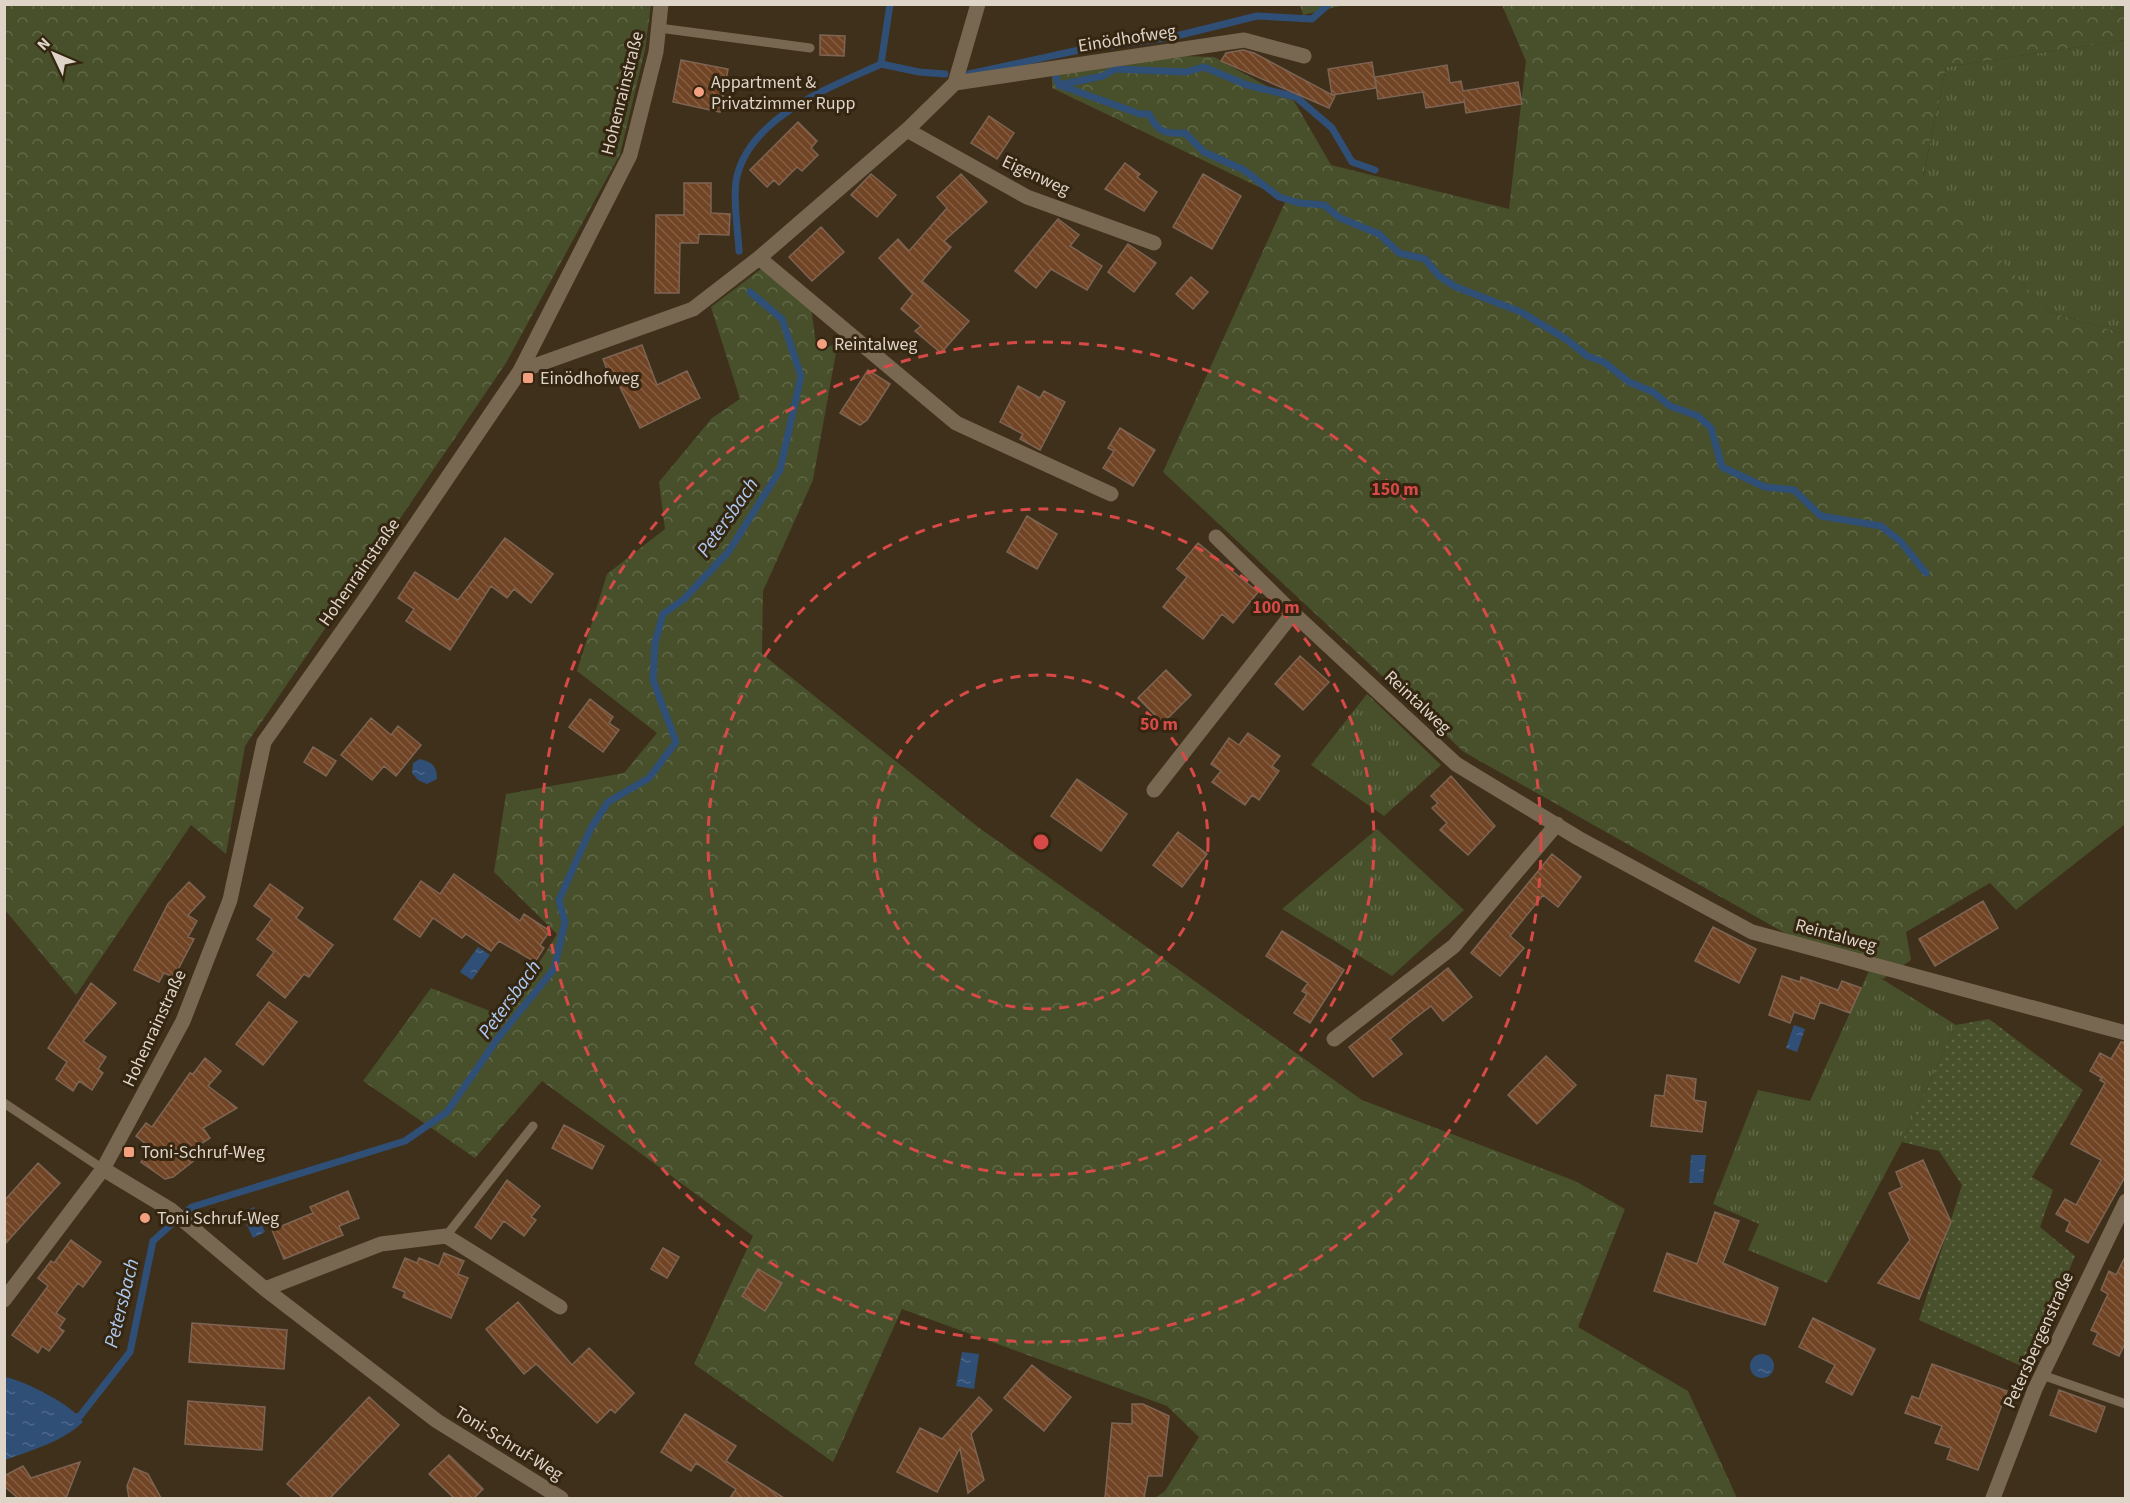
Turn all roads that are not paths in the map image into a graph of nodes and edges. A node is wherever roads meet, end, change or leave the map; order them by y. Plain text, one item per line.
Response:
1 (661, 4) edge
2 (978, 4) edge
3 (658, 28) junction
4 (810, 48) dead end
5 (1304, 56) dead end
6 (955, 83) junction
7 (907, 130) junction
8 (1154, 243) dead end
9 (759, 258) junction
10 (520, 371) junction
11 (1111, 494) dead end
12 (1216, 537) dead end
13 (1293, 613) junction
14 (1154, 790) dead end
15 (1557, 825) junction
16 (2126, 1033) edge
17 (1334, 1039) dead end
18 (4, 1103) edge
19 (533, 1126) dead end
20 (103, 1169) junction
21 (2126, 1201) edge
22 (446, 1236) junction
23 (265, 1289) junction
24 (4, 1300) edge
25 (560, 1307) dead end
26 (2042, 1375) junction
27 (2126, 1404) edge
28 (561, 1498) edge
29 (1993, 1498) edge

1 - 3 street, Hohenrainstraße
2 - 6 street
3 - 4 lane
3 - 10 street, Hohenrainstraße
5 - 6 street, Einödhofweg
6 - 7 street
7 - 8 street, Eigenweg
7 - 9 street
9 - 10 street
9 - 11 street
10 - 20 street, Hohenrainstraße
12 - 13 street, Reintalweg
13 - 14 street
13 - 15 street, Reintalweg
15 - 16 street, Reintalweg
15 - 17 street
18 - 20 lane
19 - 22 lane
20 - 23 street, Toni-Schruf-Weg
20 - 24 street, Hohenrainstraße
21 - 26 street, Petersbergenstraße
22 - 23 street
22 - 25 street
23 - 28 street, Toni-Schruf-Weg
26 - 27 lane
26 - 29 street, Petersbergenstraße

